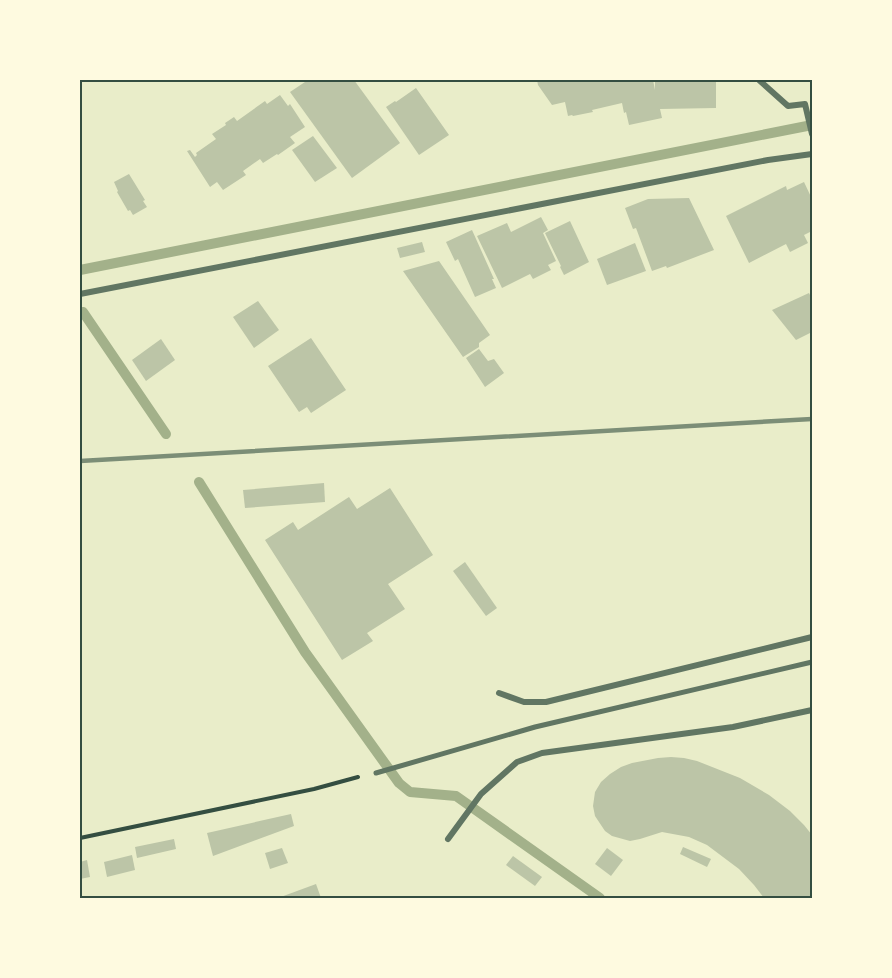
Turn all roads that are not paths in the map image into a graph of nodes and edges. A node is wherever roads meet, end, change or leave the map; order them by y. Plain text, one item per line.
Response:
1 (759, 80) edge
2 (813, 134) edge
3 (813, 154) edge
4 (80, 294) edge
5 (813, 637) edge
6 (813, 662) edge
7 (499, 693) dead end
8 (813, 710) edge
9 (376, 772) road end
10 (448, 839) dead end

1 - 2 street
3 - 4 street
5 - 7 street
6 - 9 street
8 - 10 street

